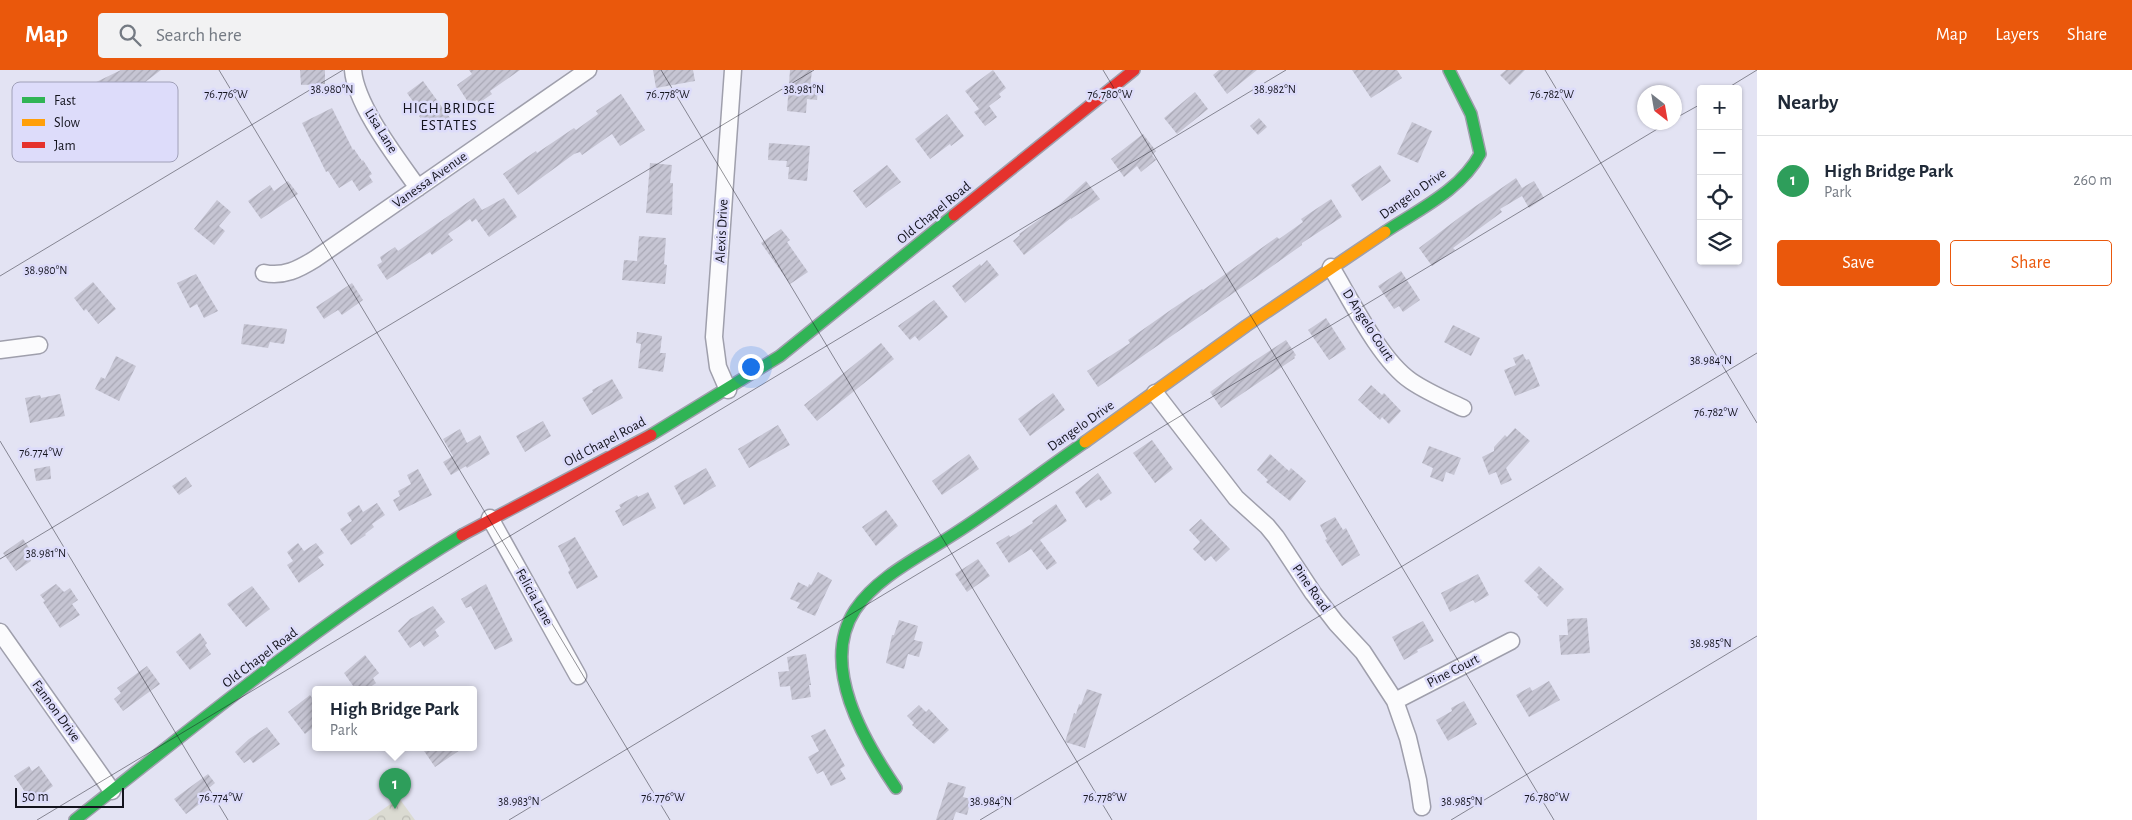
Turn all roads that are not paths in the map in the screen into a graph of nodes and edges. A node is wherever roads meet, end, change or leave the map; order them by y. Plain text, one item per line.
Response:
1 (352, 70) edge
2 (588, 70) edge
3 (733, 70) edge
4 (1134, 70) edge
5 (1449, 70) edge
6 (418, 188) junction
7 (1331, 267) junction
8 (264, 273) dead end
9 (39, 345) dead end
10 (0, 350) edge
11 (728, 390) junction
12 (1155, 393) junction
13 (1463, 408) dead end
14 (490, 518) junction
15 (0, 632) edge
16 (1511, 640) dead end
17 (578, 676) dead end
18 (1395, 701) junction
19 (896, 788) dead end
20 (112, 791) junction
21 (1422, 807) dead end
22 (75, 820) edge

1 - 6 street, Lisa Lane
2 - 6 street, Vanessa Avenue
3 - 11 street, Alexis Drive
4 - 11 street, Old Chapel Road
5 - 7 street, Dangelo Drive
6 - 8 street, Vanessa Avenue
7 - 12 street, Dangelo Drive
7 - 13 street, D Angelo Court
9 - 10 street
11 - 14 street, Old Chapel Road
12 - 18 street, Pine Road
12 - 19 street, Dangelo Drive
14 - 17 street, Felicia Lane
14 - 20 street, Old Chapel Road
15 - 20 street, Fannon Drive
16 - 18 street, Pine Court
18 - 21 street, Pine Road
20 - 22 street, Old Chapel Road

